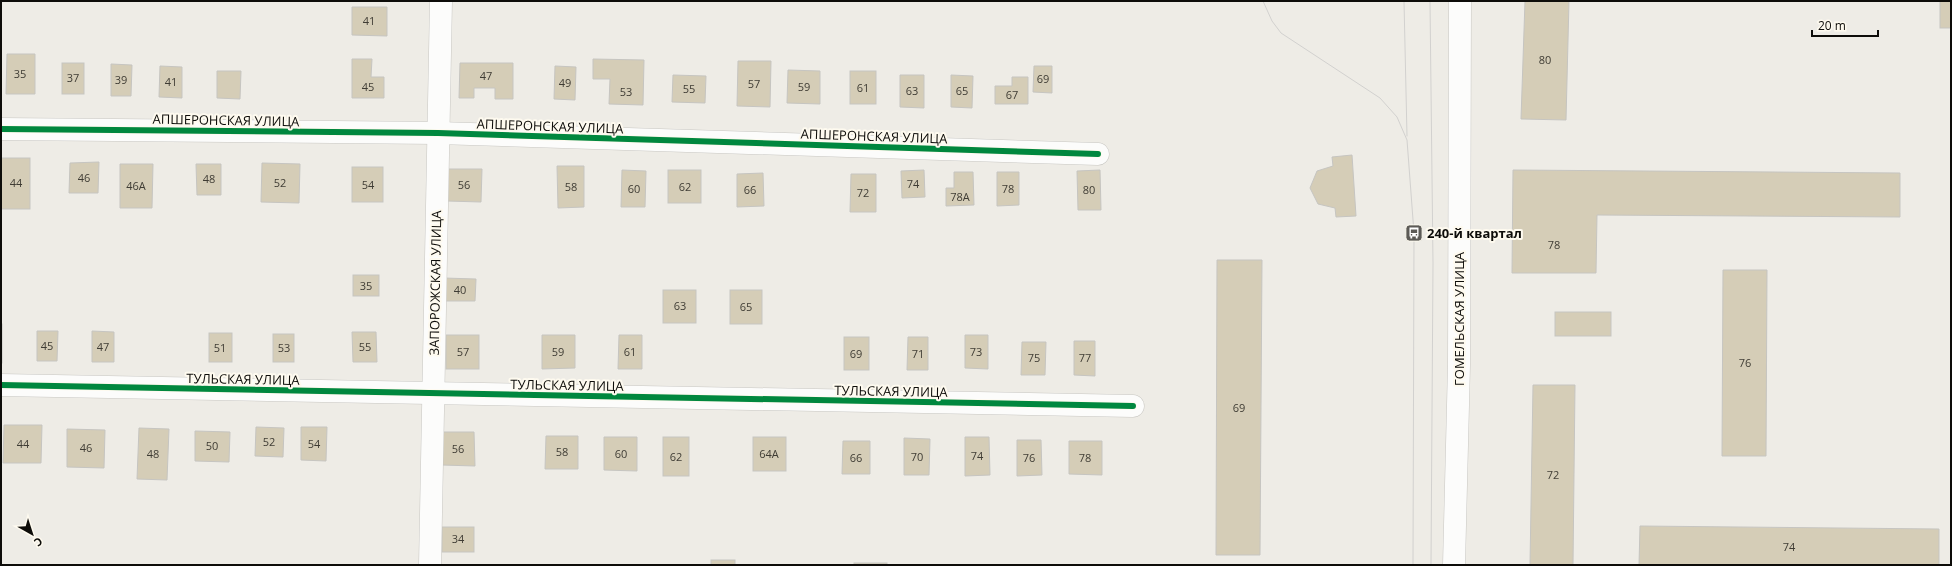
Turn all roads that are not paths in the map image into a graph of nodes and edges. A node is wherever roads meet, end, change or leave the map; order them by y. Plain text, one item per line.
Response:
1 (441, 1) edge
2 (1460, 1) edge
3 (1, 129) edge
4 (438, 133) junction
5 (1098, 154) dead end
6 (1, 384) edge
7 (434, 394) junction
8 (1133, 406) dead end
9 (430, 565) edge
10 (1454, 565) edge

1 - 4 street, ЗАПОРОЖСКАЯ УЛИЦА
2 - 10 street, ГОМЕЛЬСКАЯ УЛИЦА
3 - 4 street, АПШЕРОНСКАЯ УЛИЦА
4 - 5 street, АПШЕРОНСКАЯ УЛИЦА
4 - 7 street, ЗАПОРОЖСКАЯ УЛИЦА
6 - 7 street, ТУЛЬСКАЯ УЛИЦА
7 - 8 street, ТУЛЬСКАЯ УЛИЦА
7 - 9 street, ЗАПОРОЖСКАЯ УЛИЦА

